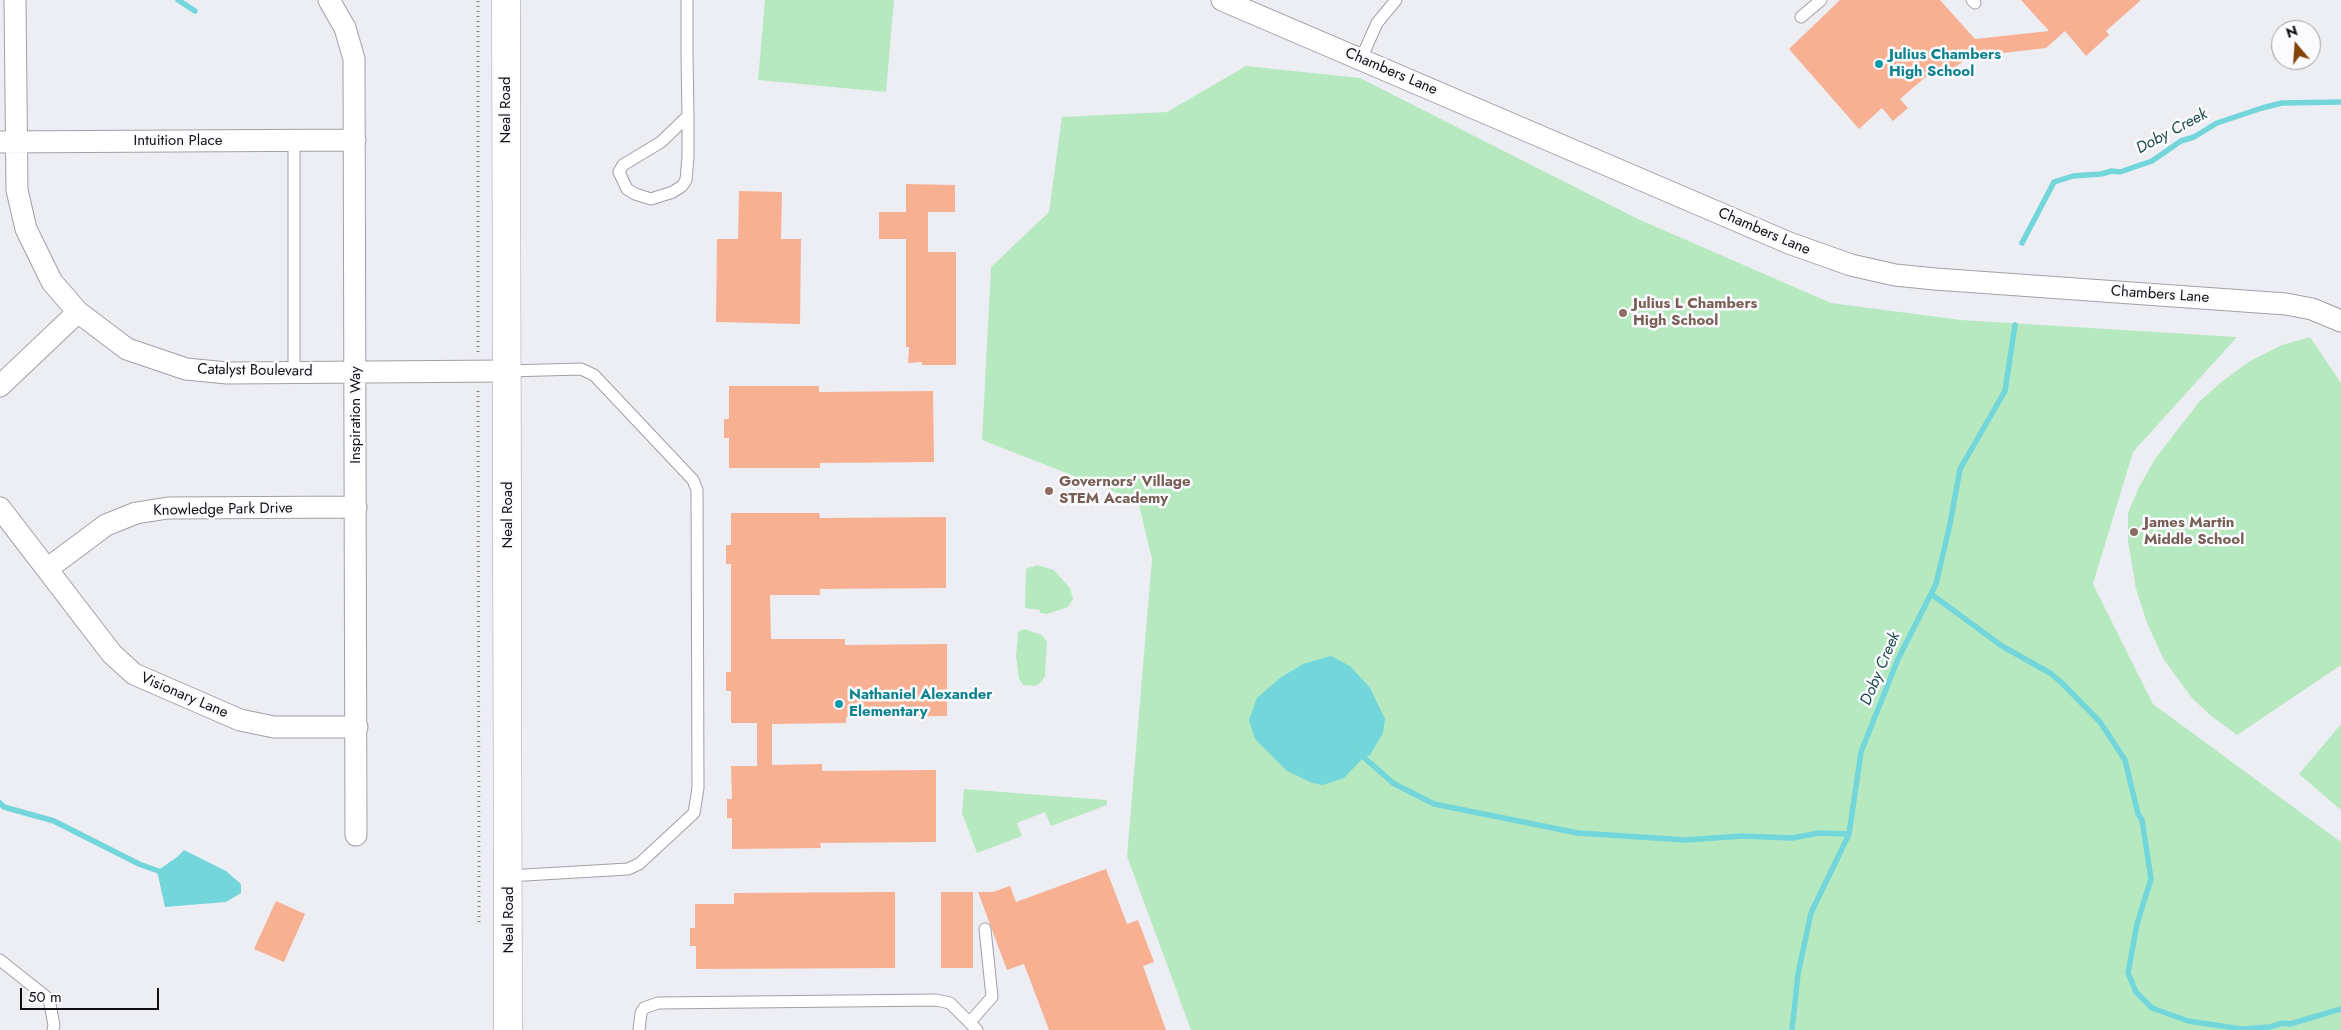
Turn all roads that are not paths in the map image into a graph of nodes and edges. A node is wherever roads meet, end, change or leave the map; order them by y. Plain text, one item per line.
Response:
1 (15, 0) edge
2 (329, 0) edge
3 (506, 0) edge
4 (687, 0) edge
5 (1222, 0) edge
6 (1396, 0) edge
7 (1821, 0) edge
8 (1801, 17) dead end
9 (1361, 59) junction
10 (688, 116) junction
11 (355, 140) junction
12 (294, 141) junction
13 (8, 142) edge
14 (78, 312) junction
15 (2341, 321) edge
16 (507, 371) junction
17 (356, 372) junction
18 (294, 373) junction
19 (0, 386) edge
20 (356, 507) junction
21 (0, 508) edge
22 (47, 569) junction
23 (357, 727) junction
24 (356, 835) dead end
25 (508, 876) junction
26 (986, 929) dead end
27 (0, 960) edge
28 (973, 1026) edge
29 (53, 1030) edge
30 (508, 1030) edge
31 (640, 1030) edge

1 - 13 street, Catalyst Boulevard
2 - 11 street, Inspiration Way
3 - 16 street, Neal Road
4 - 10 lane
5 - 9 street, Chambers Lane
6 - 9 lane
7 - 8 lane
9 - 15 street, Chambers Lane
10 - 10 lane
11 - 12 street, Intuition Place
11 - 17 street, Inspiration Way
12 - 13 street, Intuition Place
12 - 18 lane
13 - 14 street, Catalyst Boulevard
14 - 18 street, Catalyst Boulevard
14 - 19 street
16 - 17 street, Catalyst Boulevard
16 - 25 street, Neal Road
16 - 25 lane
17 - 18 street, Catalyst Boulevard
17 - 20 street, Inspiration Way
20 - 22 street, Knowledge Park Drive
20 - 23 street, Inspiration Way
21 - 22 street, Visionary Lane
22 - 23 street, Visionary Lane
23 - 24 street, Inspiration Way
25 - 30 street, Neal Road
26 - 28 lane
27 - 29 lane
28 - 31 lane

